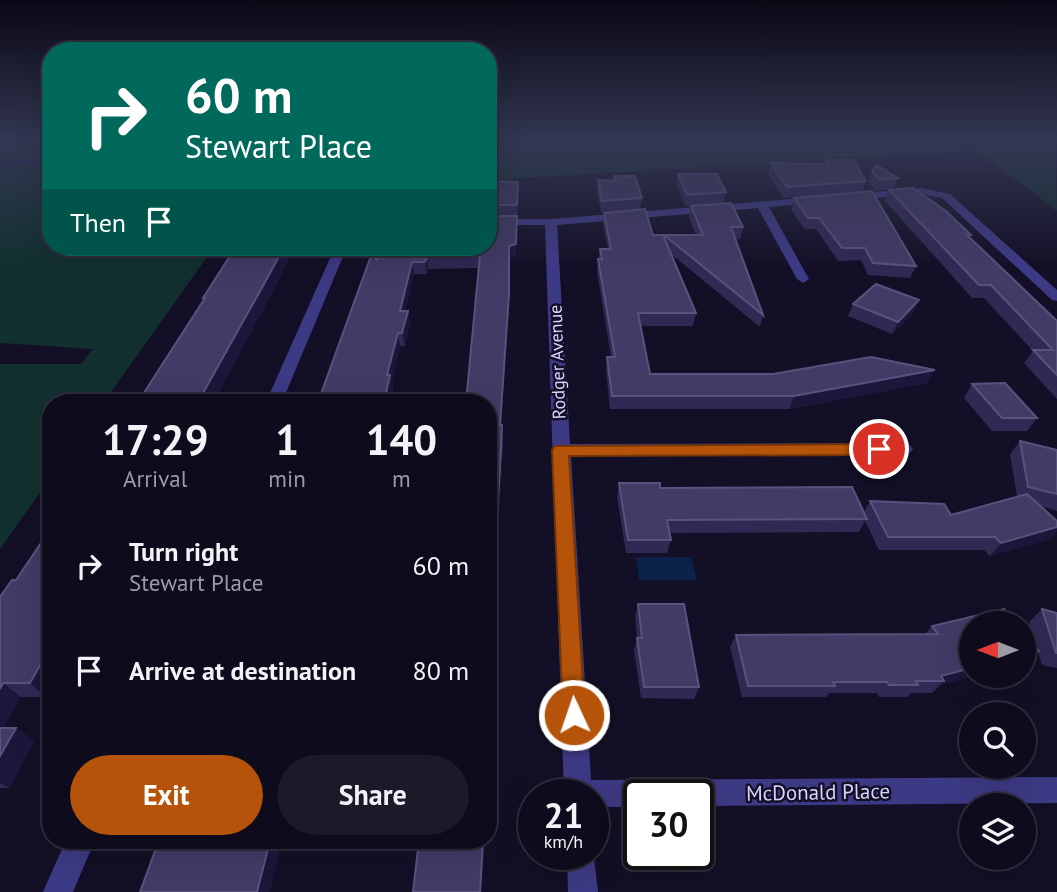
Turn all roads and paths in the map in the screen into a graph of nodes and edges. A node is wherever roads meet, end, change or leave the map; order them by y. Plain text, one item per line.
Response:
1 (845, 197) edge
2 (831, 199) edge
3 (762, 205) junction
4 (497, 222) edge
5 (551, 222) junction
6 (337, 256) edge
7 (803, 279) dead end
8 (1057, 297) edge
9 (277, 394) edge
10 (904, 449) dead end
11 (560, 450) junction
12 (577, 779) edge
13 (1057, 790) edge
14 (609, 794) edge
15 (77, 849) edge
16 (582, 870) edge
17 (58, 892) edge
18 (583, 892) edge

1 - 8 street
2 - 3 street
3 - 5 street
3 - 7 street
4 - 5 street
5 - 11 street, Rodger Avenue
6 - 9 street
10 - 11 street
11 - 12 street, Rodger Avenue
13 - 14 street, McDonald Place
15 - 17 street
16 - 18 street

